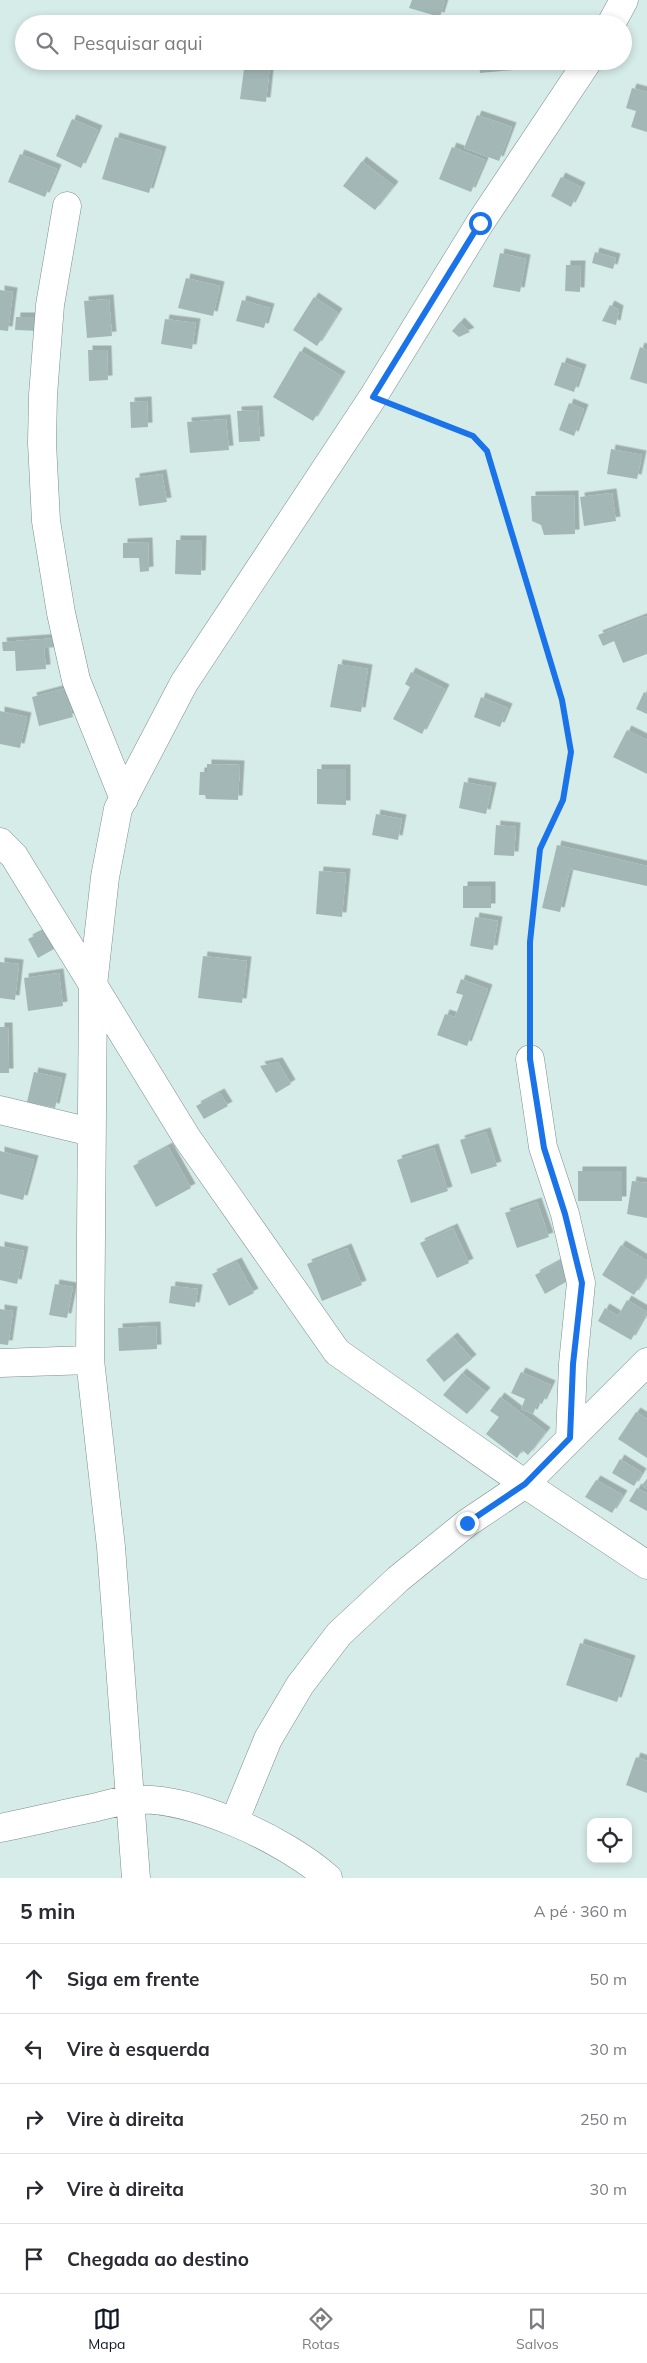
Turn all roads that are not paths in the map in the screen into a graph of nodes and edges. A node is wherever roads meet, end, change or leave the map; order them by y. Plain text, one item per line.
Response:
1 (624, 0) edge
2 (616, 15) edge
3 (582, 70) edge
4 (67, 206) dead end
5 (124, 800) junction
6 (5, 856) edge
7 (93, 985) junction
8 (530, 1059) road end
9 (0, 1110) edge
10 (92, 1132) junction
11 (90, 1360) junction
12 (647, 1362) edge
13 (0, 1363) edge
14 (570, 1438) junction
15 (525, 1484) junction
16 (647, 1565) edge
17 (131, 1800) junction
18 (234, 1822) junction
19 (0, 1828) edge
20 (136, 1878) edge
21 (328, 1878) edge

1 - 2 street
3 - 5 street
4 - 5 street
5 - 7 street
6 - 7 street
7 - 10 street
7 - 15 street
8 - 14 street
9 - 10 street
10 - 11 street
11 - 13 street
11 - 17 street
12 - 14 street
14 - 15 street
15 - 16 street
15 - 18 street
17 - 18 street
17 - 19 street
17 - 20 street
18 - 21 street

